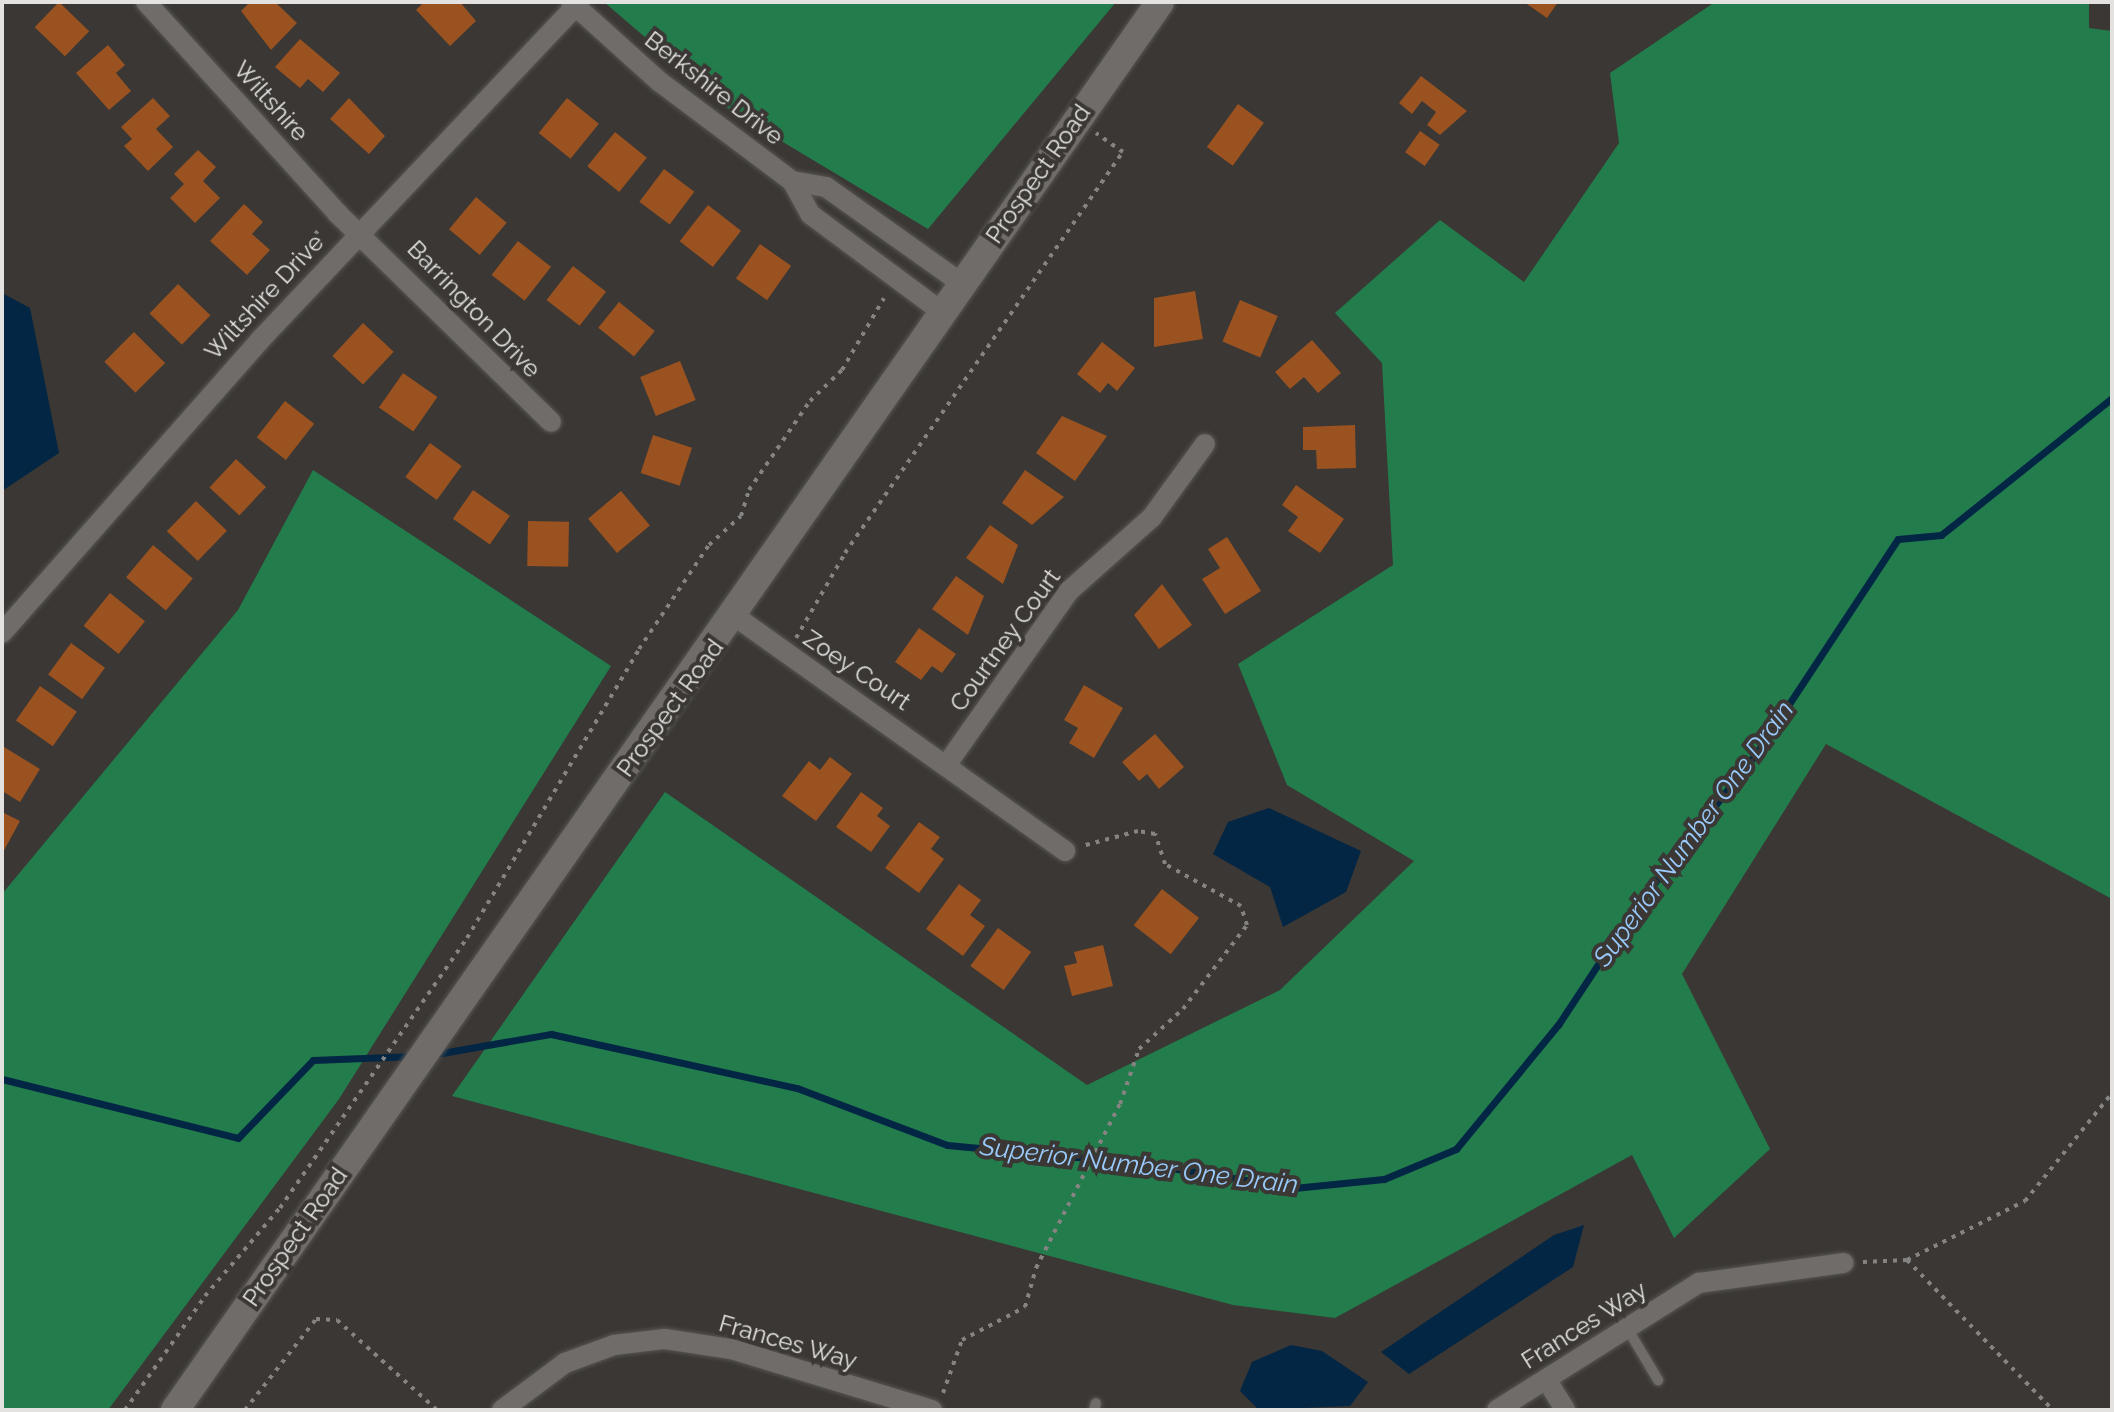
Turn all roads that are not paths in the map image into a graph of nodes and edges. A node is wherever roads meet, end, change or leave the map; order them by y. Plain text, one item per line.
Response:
1 (146, 2) edge
2 (1160, 2) edge
3 (573, 4) edge
4 (792, 181) junction
5 (360, 232) junction
6 (961, 283) junction
7 (942, 312) junction
8 (551, 422) dead end
9 (1205, 444) dead end
10 (736, 617) junction
11 (2, 633) edge
12 (947, 764) junction
13 (1065, 851) road end
14 (1844, 1263) road end
15 (1627, 1328) junction
16 (1546, 1379) junction
17 (1658, 1380) dead end
18 (937, 1403) edge
19 (906, 1406) edge
20 (175, 1410) edge
21 (502, 1410) edge
22 (1497, 1410) edge
23 (1565, 1410) edge

1 - 5 street, Wiltshire
2 - 6 main road, Prospect Road
3 - 4 street, Berkshire Drive
3 - 5 street, Wiltshire Drive
4 - 6 street, Berkshire Drive
4 - 7 street, Berkshire Drive
5 - 8 street, Barrington Drive
5 - 11 street, Wiltshire Drive
6 - 7 main road, Prospect Road
7 - 10 main road, Prospect Road
9 - 12 street, Courtney Court
10 - 12 street, Zoey Court
10 - 20 main road, Prospect Road
12 - 13 street, Zoey Court
14 - 15 street, Frances Way
15 - 16 street, Frances Way
15 - 17 lane
16 - 22 street, Frances Way
16 - 23 street
18 - 19 street, Frances Way
19 - 21 street, Frances Way

